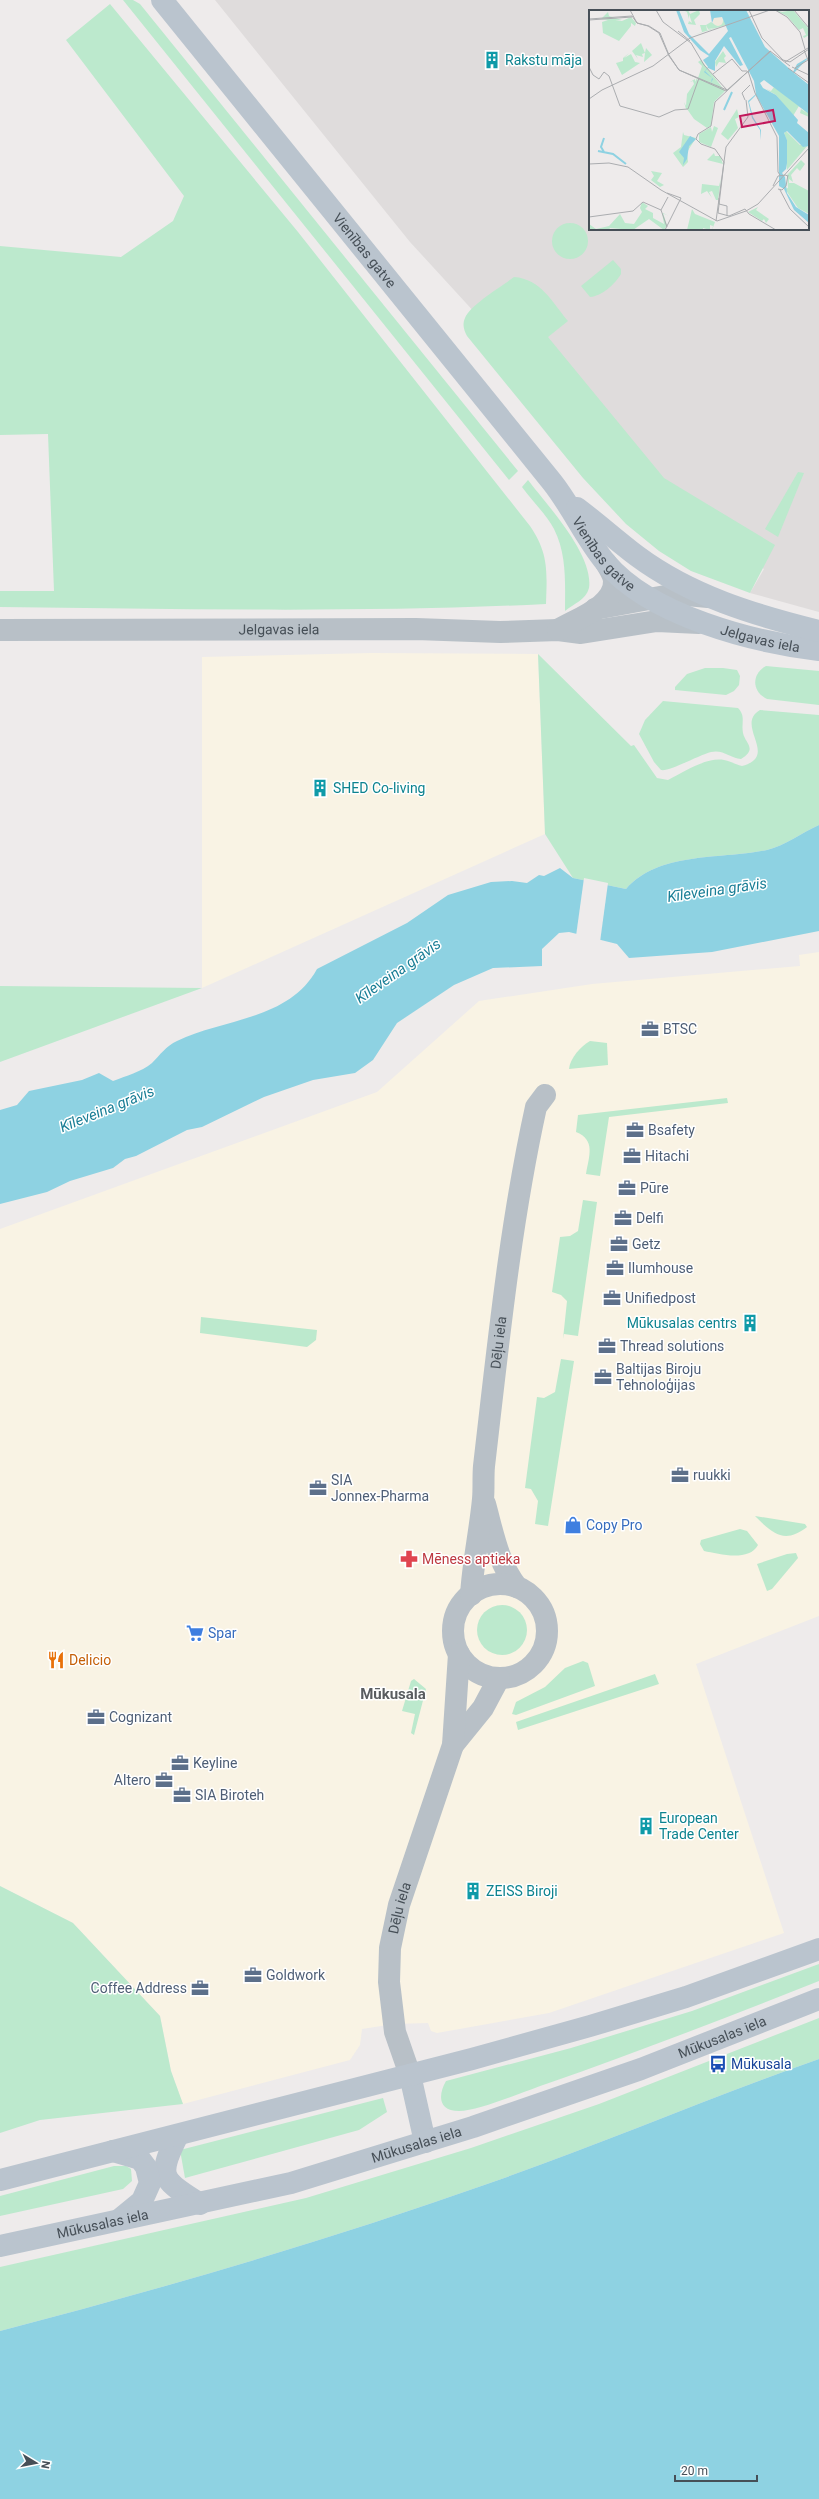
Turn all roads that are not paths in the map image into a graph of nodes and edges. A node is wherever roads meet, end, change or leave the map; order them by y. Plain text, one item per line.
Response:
1 (162, 0) edge
2 (566, 500) junction
3 (645, 561) junction
4 (606, 563) junction
5 (708, 596) junction
6 (651, 597) junction
7 (594, 609) junction
8 (703, 623) junction
9 (637, 624) junction
10 (0, 630) edge
11 (558, 630) junction
12 (819, 631) edge
13 (819, 650) edge
14 (545, 1095) dead end
15 (483, 1499) junction
16 (517, 1587) junction
17 (471, 1595) junction
18 (459, 1654) junction
19 (499, 1678) junction
20 (453, 1745) junction
21 (819, 1949) edge
22 (819, 1999) edge
23 (410, 2075) junction
24 (178, 2135) junction
25 (425, 2142) junction
26 (114, 2151) junction
27 (0, 2180) edge
28 (200, 2204) junction
29 (119, 2220) junction
30 (0, 2246) edge

1 - 2 main road, Vienības gatve
2 - 3 main road, Vienības gatve
2 - 4 main road, Vienības gatve
3 - 5 main road, Jelgavas iela
3 - 6 street
4 - 6 main road, Vienības gatve
4 - 7 street, Jelgavas iela
5 - 6 street, Jelgavas iela
5 - 12 main road, Jelgavas iela
6 - 7 street, Jelgavas iela
6 - 8 main road, Jelgavas iela
6 - 9 street
7 - 11 street, Jelgavas iela
8 - 9 street, Jelgavas iela
8 - 13 main road, Jelgavas iela
9 - 11 street, Jelgavas iela
10 - 11 street, Jelgavas iela
14 - 15 street, Dēļu iela
15 - 16 street
15 - 17 street, Dēļu iela
16 - 17 street
16 - 19 street
17 - 18 street
18 - 19 street
18 - 20 street, Dēļu iela
19 - 20 street, Dēļu iela
20 - 23 street, Dēļu iela
21 - 23 main road
22 - 25 main road, Mūkusalas iela
23 - 24 main road
23 - 25 main road
24 - 26 main road
24 - 28 main road
25 - 28 main road, Mūkusalas iela
26 - 27 main road
26 - 29 main road
28 - 29 main road, Mūkusalas iela
29 - 30 main road, Mūkusalas iela

